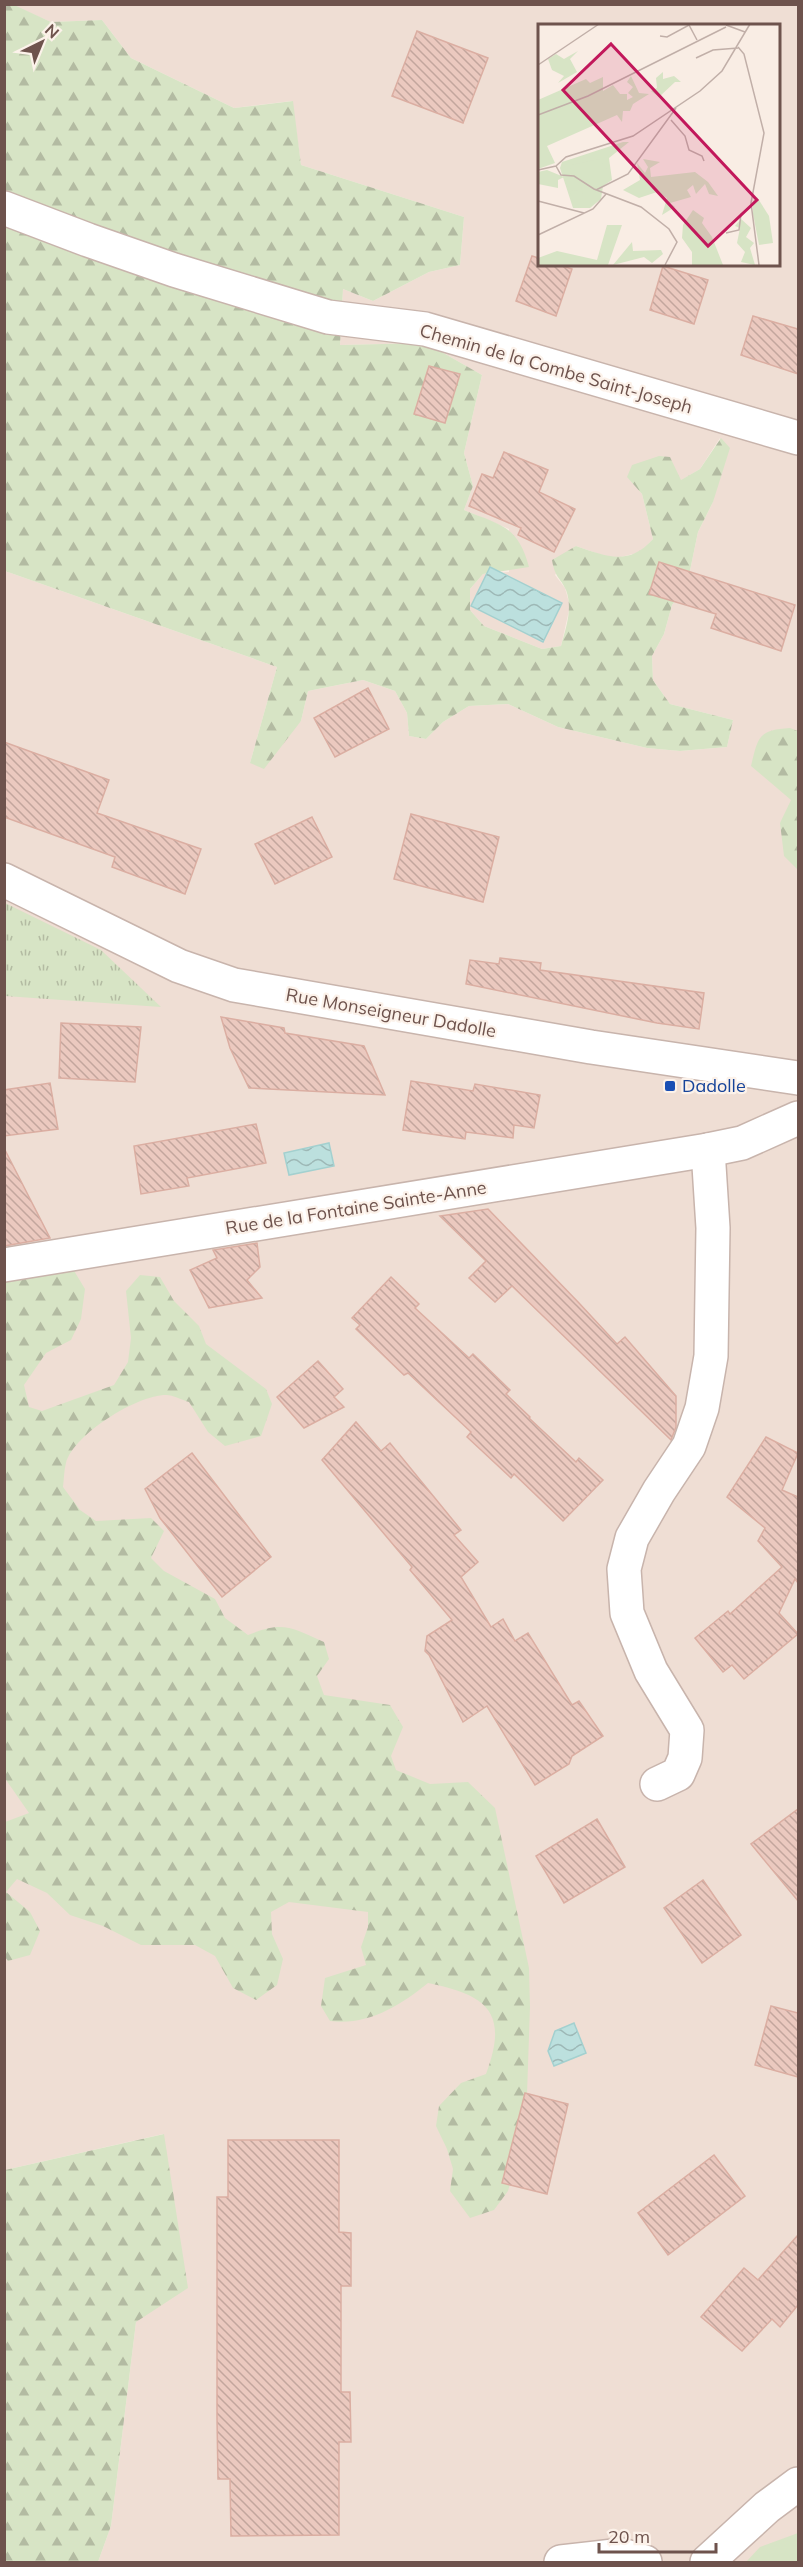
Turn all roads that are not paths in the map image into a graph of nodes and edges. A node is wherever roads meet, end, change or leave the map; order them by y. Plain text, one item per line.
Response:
1 (4, 208) edge
2 (798, 438) edge
3 (4, 880) edge
4 (798, 1078) edge
5 (798, 1118) edge
6 (708, 1150) junction
7 (4, 1266) edge
8 (657, 1784) dead end
9 (798, 2484) edge
10 (561, 2562) edge
11 (645, 2562) edge
12 (706, 2562) edge

1 - 2 street, Chemin de la Combe Saint-Joseph
3 - 4 street, Rue Monseigneur Dadolle
5 - 6 street, Rue de la Fontaine Sainte-Anne
6 - 7 street, Rue de la Fontaine Sainte-Anne
6 - 8 street
9 - 12 street
10 - 11 street

